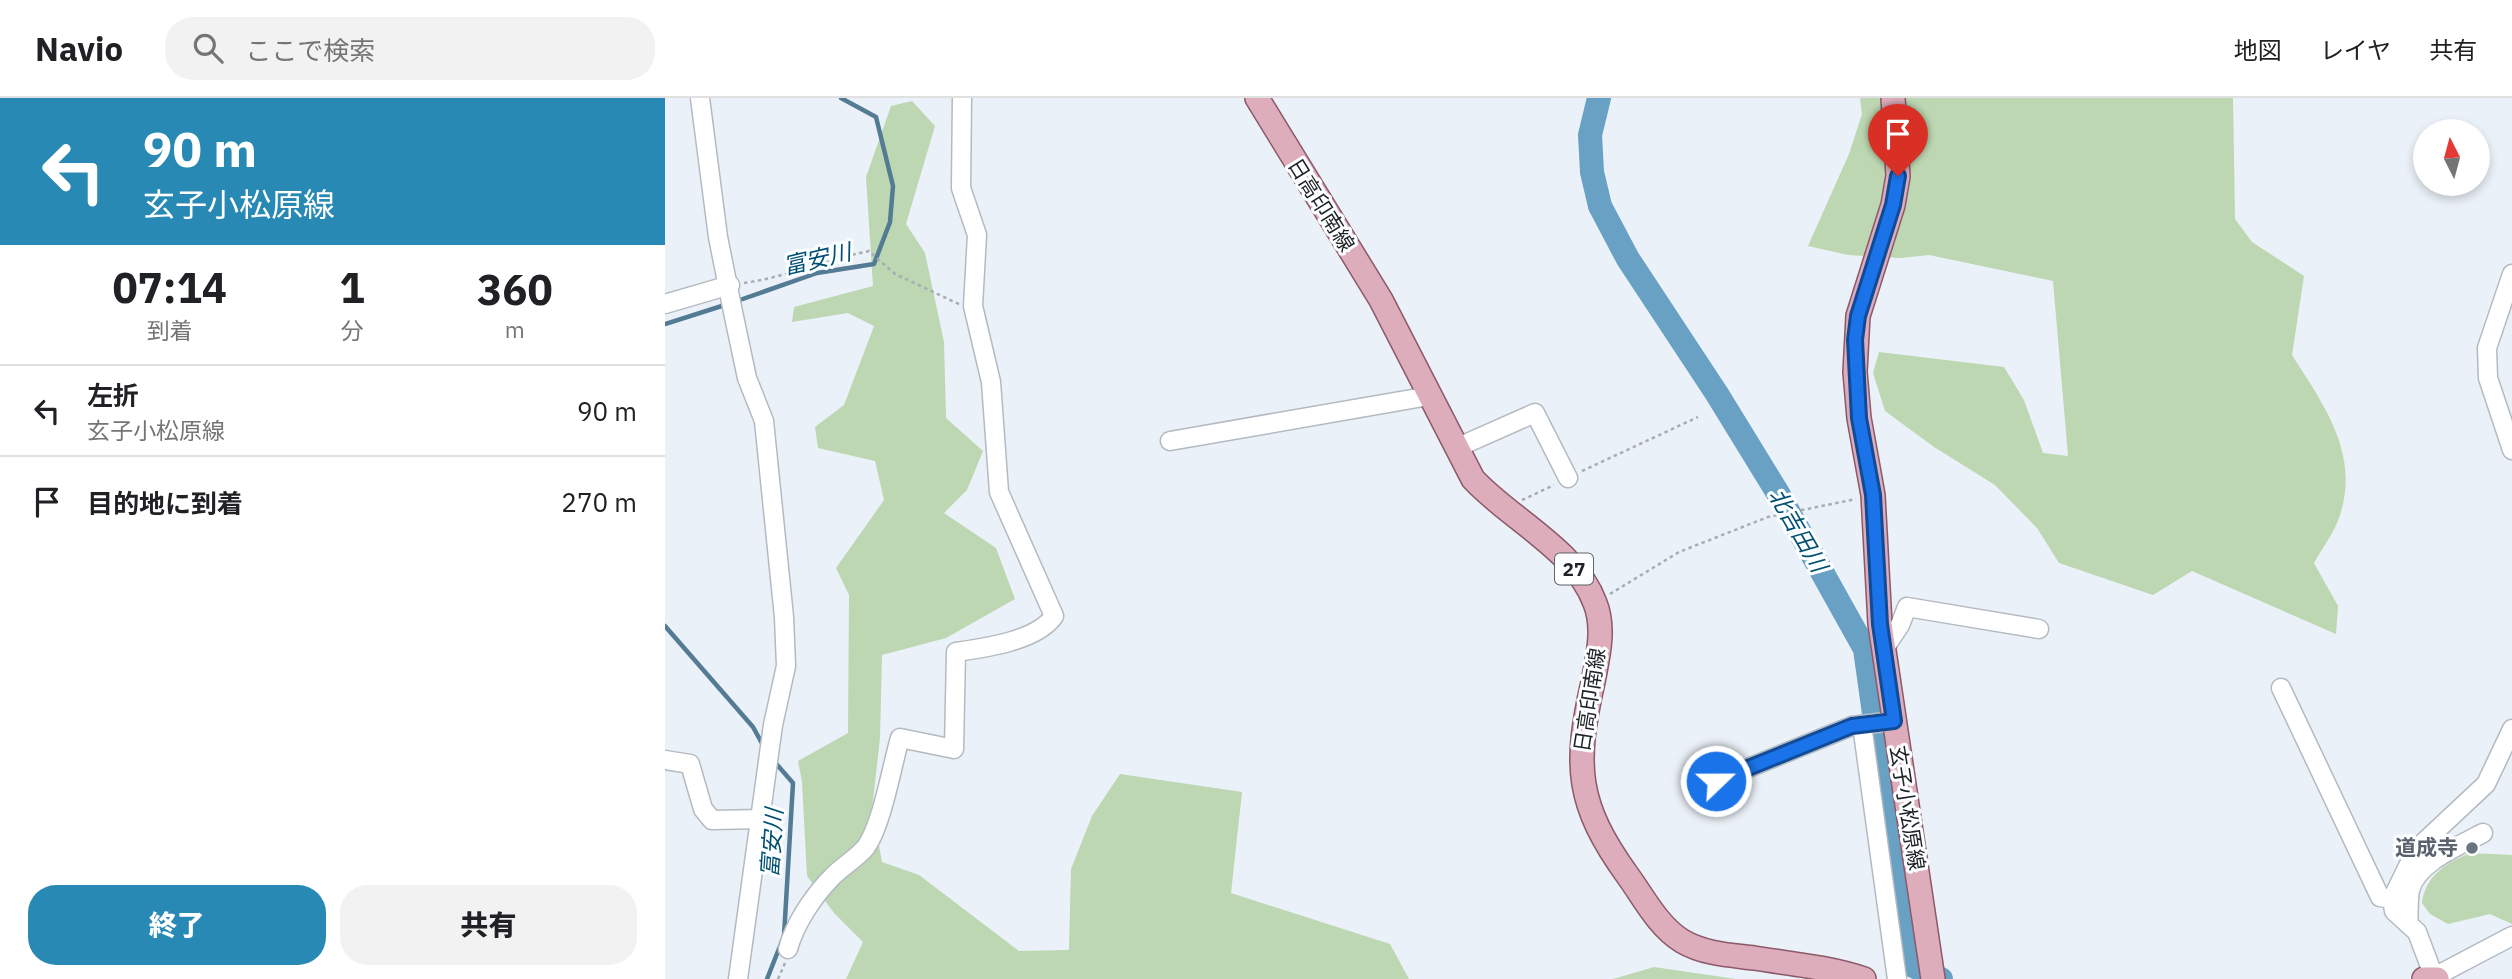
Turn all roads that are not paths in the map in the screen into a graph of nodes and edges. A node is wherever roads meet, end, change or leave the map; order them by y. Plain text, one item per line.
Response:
1 (700, 98) edge
2 (962, 98) edge
3 (1257, 98) edge
4 (1893, 98) edge
5 (2512, 274) edge
6 (730, 286) junction
7 (665, 304) edge
8 (1430, 397) junction
9 (1170, 441) dead end
10 (1456, 449) junction
11 (2512, 450) edge
12 (1568, 478) road end
13 (2039, 629) dead end
14 (1884, 649) junction
15 (2281, 688) dead end
16 (1894, 721) junction
17 (1862, 725) junction
18 (2512, 729) edge
19 (665, 760) edge
20 (1716, 781) dead end
21 (762, 819) junction
22 (2483, 833) dead end
23 (2392, 900) junction
24 (2408, 924) junction
25 (2512, 936) edge
26 (788, 949) dead end
27 (1931, 968) edge
28 (2431, 978) edge
29 (738, 979) edge
30 (1864, 979) edge
31 (1898, 979) edge

1 - 6 street
2 - 26 street
3 - 8 main road, 日高印南線 / 27
4 - 14 main road, 玄子小松原線
5 - 11 street
6 - 7 street
6 - 21 street
8 - 9 street
8 - 10 main road, 日高印南線 / 27
10 - 12 street
10 - 30 main road, 日高印南線 / 27
13 - 14 street
14 - 16 main road, 玄子小松原線
15 - 23 street
16 - 17 street
16 - 27 main road, 玄子小松原線
17 - 20 street
17 - 31 street
18 - 23 street
19 - 21 street
21 - 29 street
22 - 24 street
23 - 24 street
24 - 28 street
25 - 28 street

